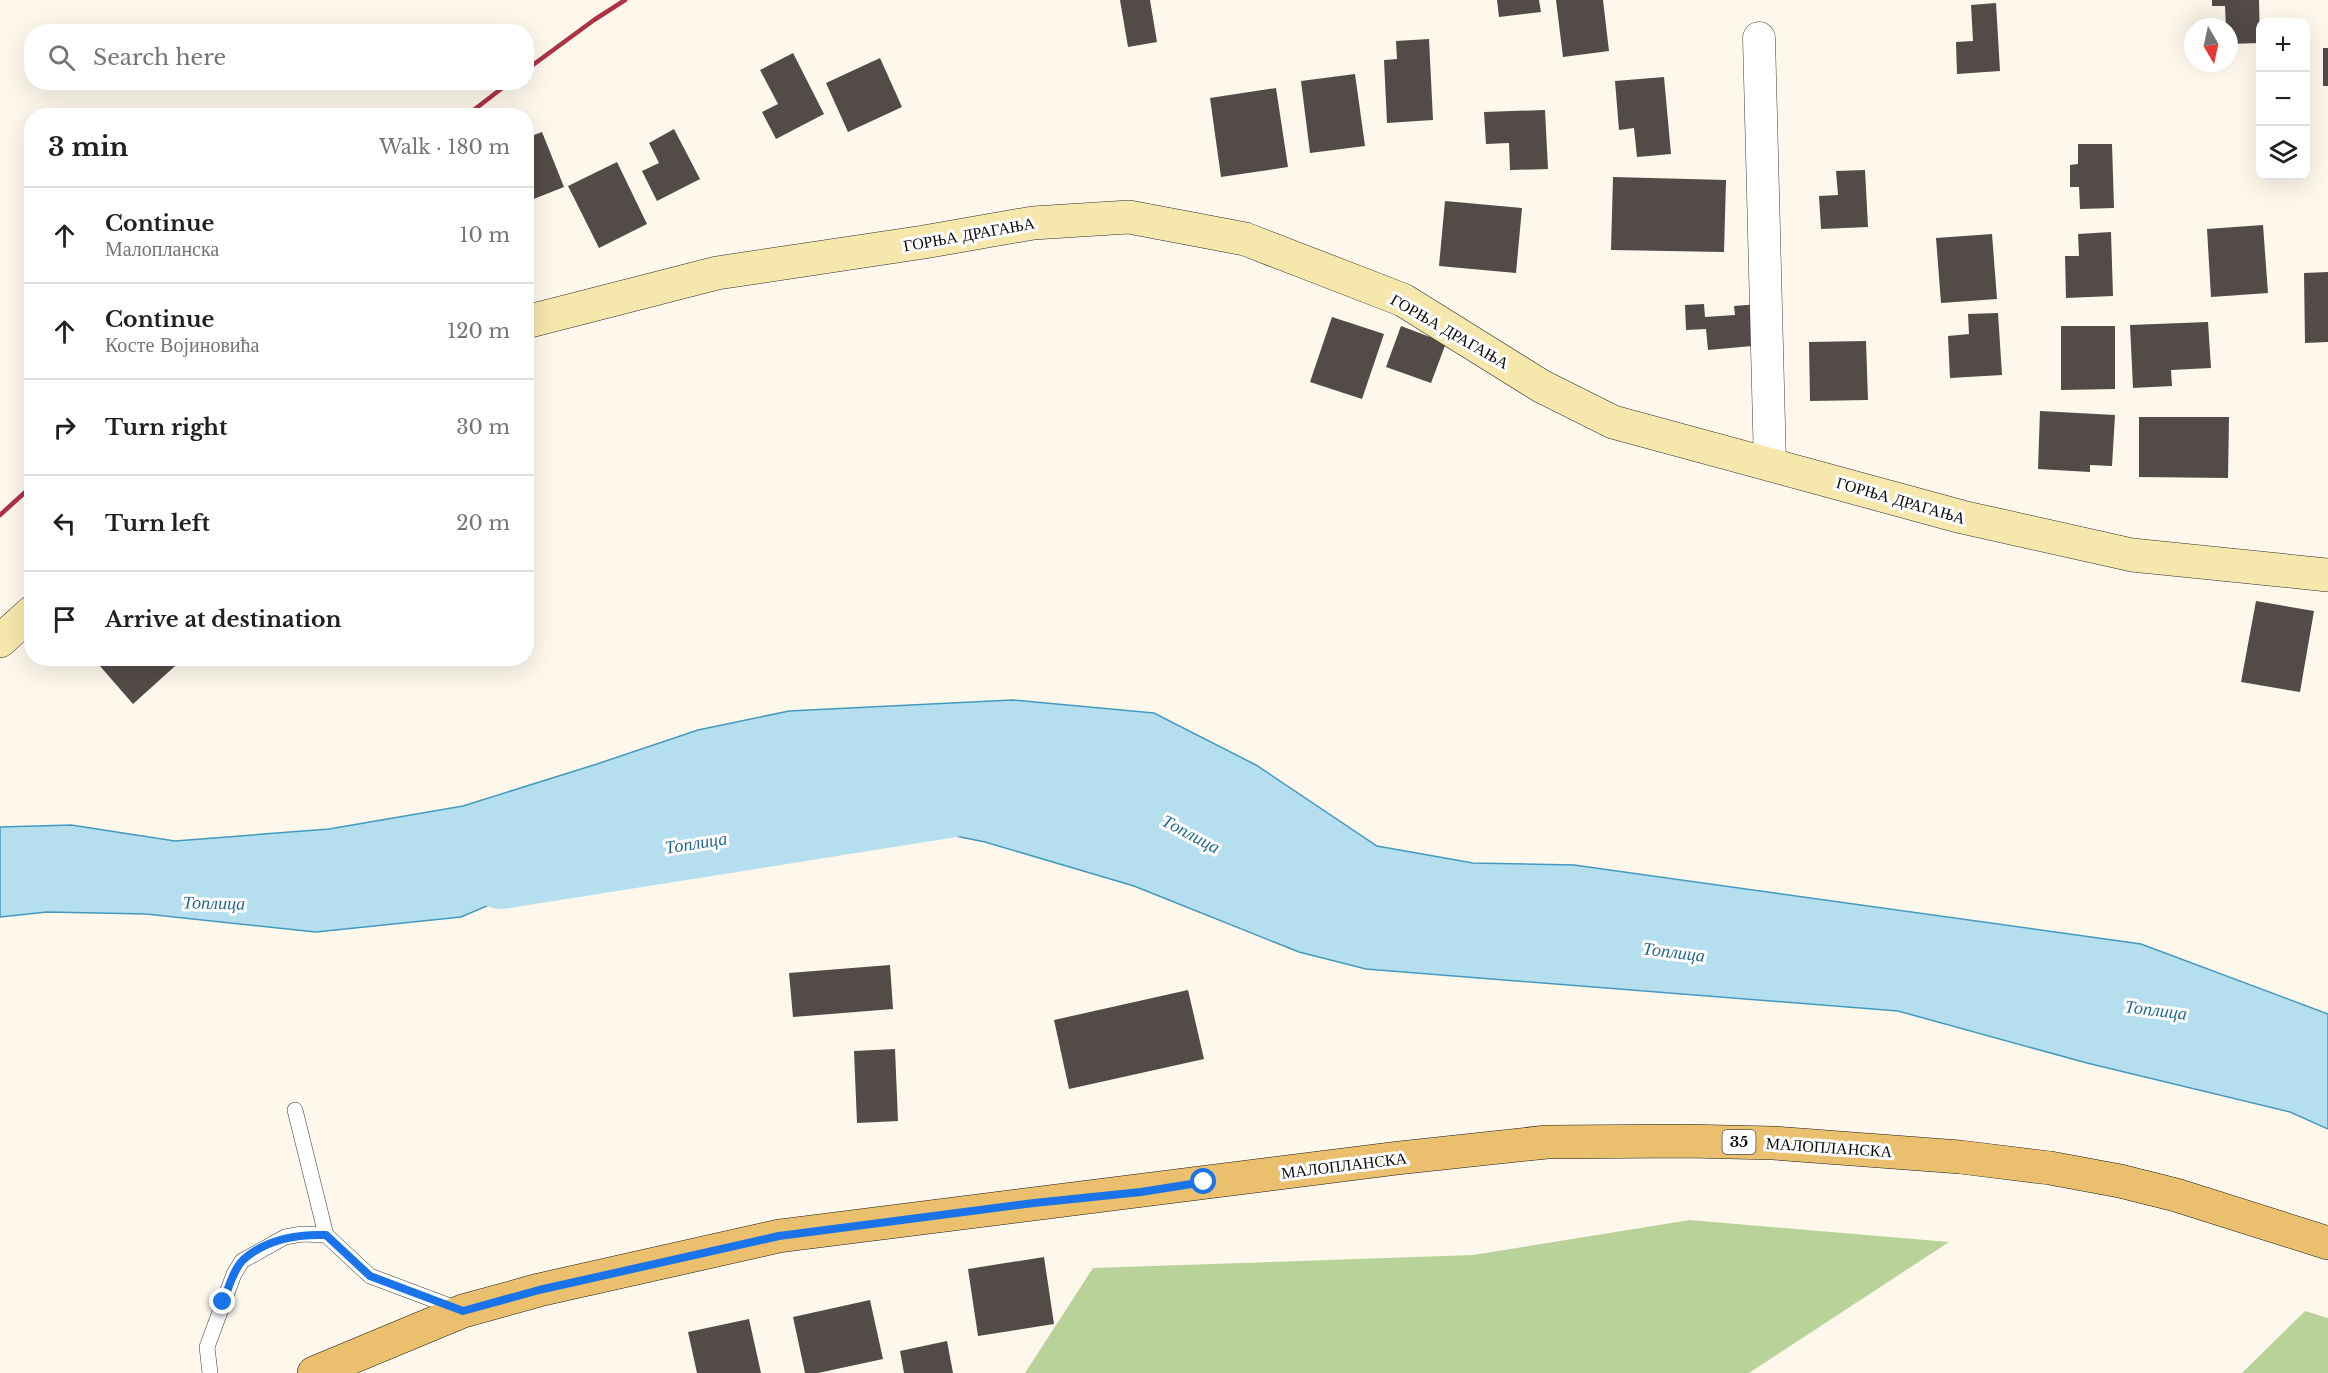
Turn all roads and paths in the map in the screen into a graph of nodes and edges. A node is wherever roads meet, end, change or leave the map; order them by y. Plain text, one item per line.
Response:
1 (1759, 38) dead end
2 (534, 320) edge
3 (1770, 464) junction
4 (2328, 575) edge
5 (24, 619) edge
6 (0, 641) edge
7 (295, 1110) dead end
8 (326, 1235) junction
9 (2328, 1243) edge
10 (463, 1311) junction
11 (210, 1373) edge
12 (314, 1373) edge

1 - 3 street
2 - 3 street, ГОРЊА ДРАГАЊА
3 - 4 street, ГОРЊА ДРАГАЊА
5 - 6 street
7 - 8 lane
8 - 10 lane
8 - 11 lane
9 - 10 main road, МАЛОПЛАНСКА / 35
10 - 12 main road, 35

